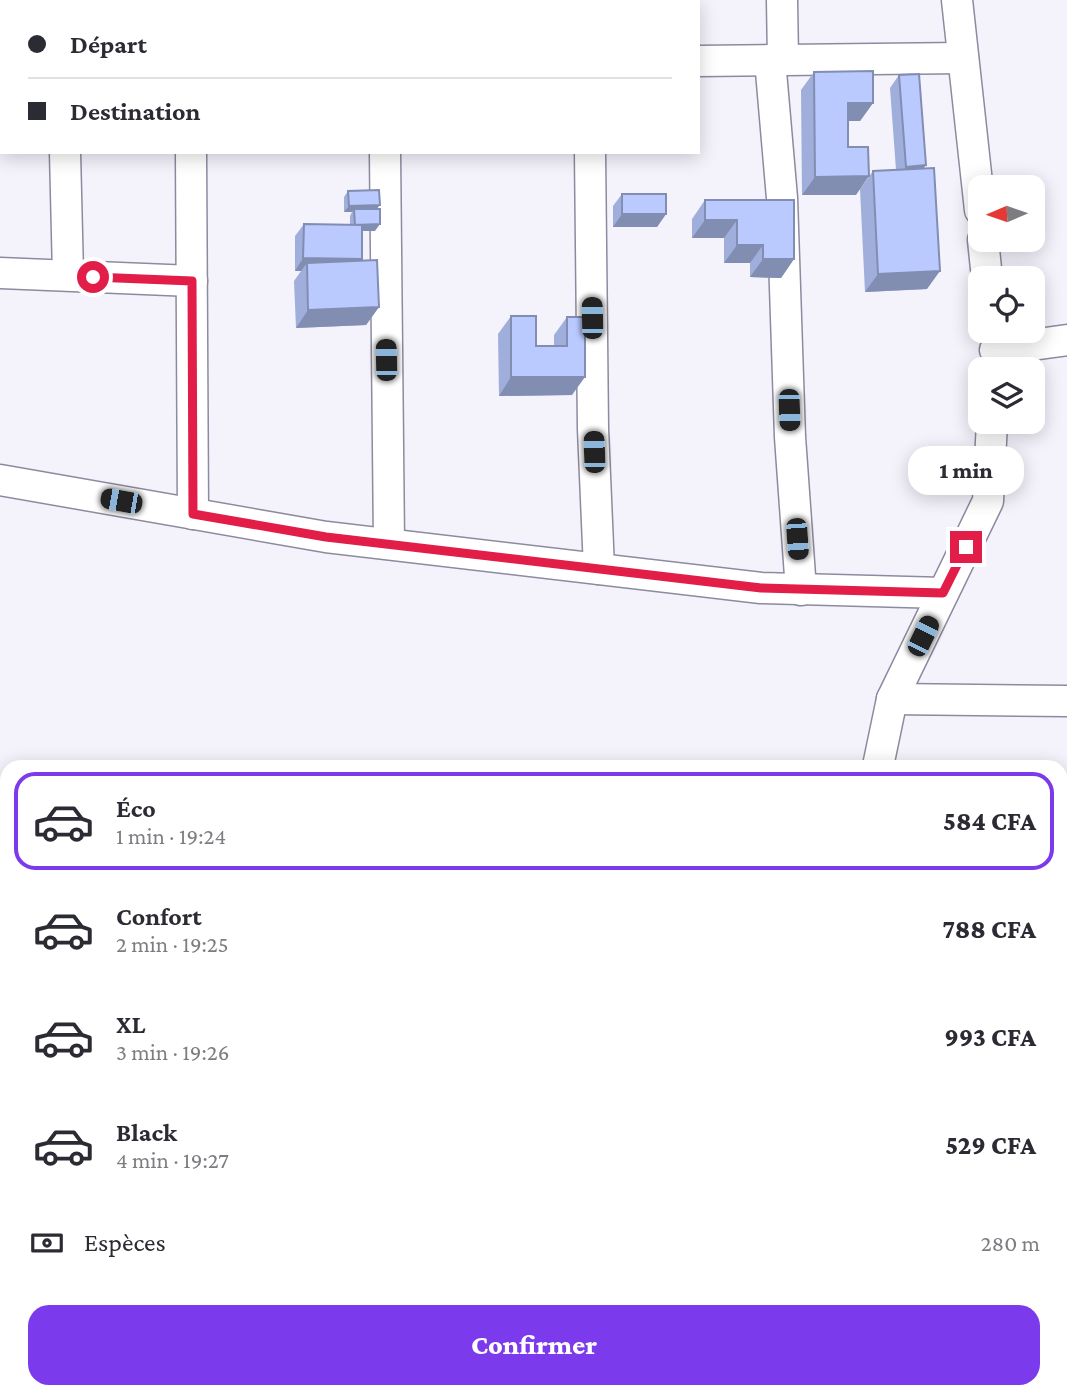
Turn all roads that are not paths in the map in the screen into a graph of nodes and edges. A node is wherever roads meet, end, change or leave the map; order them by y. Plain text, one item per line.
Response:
1 (782, 0) edge
2 (957, 0) edge
3 (963, 58) junction
4 (777, 60) junction
5 (700, 61) edge
6 (65, 154) edge
7 (191, 154) edge
8 (385, 154) edge
9 (590, 154) edge
10 (976, 175) edge
11 (0, 273) edge
12 (68, 275) junction
13 (192, 281) junction
14 (1067, 340) edge
15 (994, 350) edge
16 (991, 434) edge
17 (0, 480) edge
18 (193, 514) junction
19 (389, 544) junction
20 (599, 569) junction
21 (801, 590) junction
22 (943, 593) junction
23 (892, 699) junction
24 (1067, 701) edge
25 (879, 760) edge

1 - 4 street
2 - 3 street
3 - 4 street
3 - 10 street
4 - 5 street
4 - 21 street
6 - 12 street
7 - 13 street
8 - 19 street
9 - 20 street
11 - 12 street
12 - 13 street
13 - 18 street
14 - 15 street
16 - 22 street
17 - 18 street
18 - 19 street
19 - 20 street
20 - 21 street
21 - 22 street
22 - 23 street
23 - 24 street
23 - 25 street

